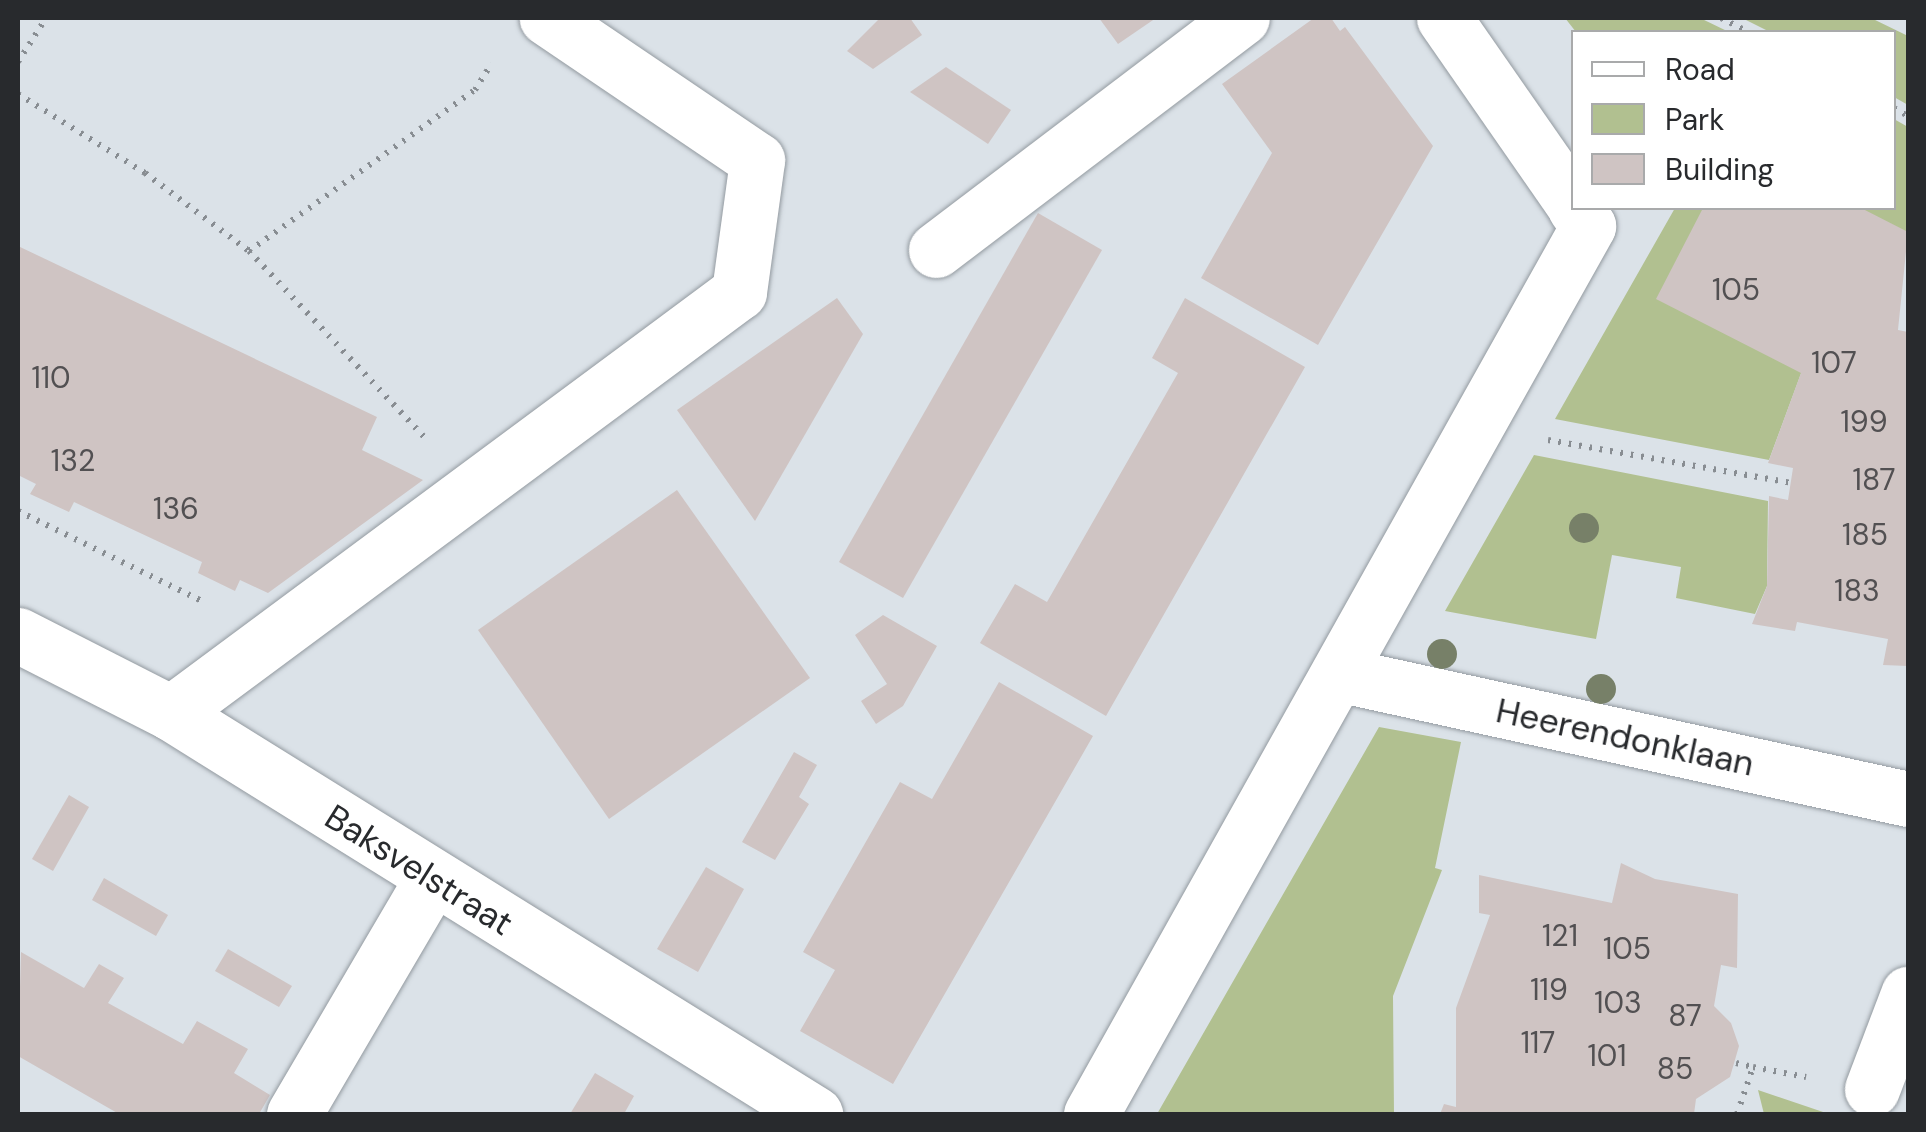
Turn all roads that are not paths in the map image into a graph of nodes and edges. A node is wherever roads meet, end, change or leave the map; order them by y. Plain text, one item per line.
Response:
1 (546, 18) edge
2 (1242, 18) edge
3 (1444, 18) edge
4 (1571, 202) edge
5 (1577, 210) edge
6 (936, 250) dead end
7 (18, 635) edge
8 (1342, 676) junction
9 (171, 713) junction
10 (1908, 799) edge
11 (432, 879) junction
12 (1908, 994) edge
13 (1872, 1090) dead end
14 (294, 1114) edge
15 (815, 1114) edge
16 (1091, 1114) edge

1 - 9 street
2 - 6 street
3 - 4 street
5 - 8 street
7 - 9 street, Baksvelstraat
8 - 10 street, Heerendonklaan
8 - 16 street
9 - 11 street, Baksvelstraat
11 - 14 street
11 - 15 street, Baksvelstraat
12 - 13 street

